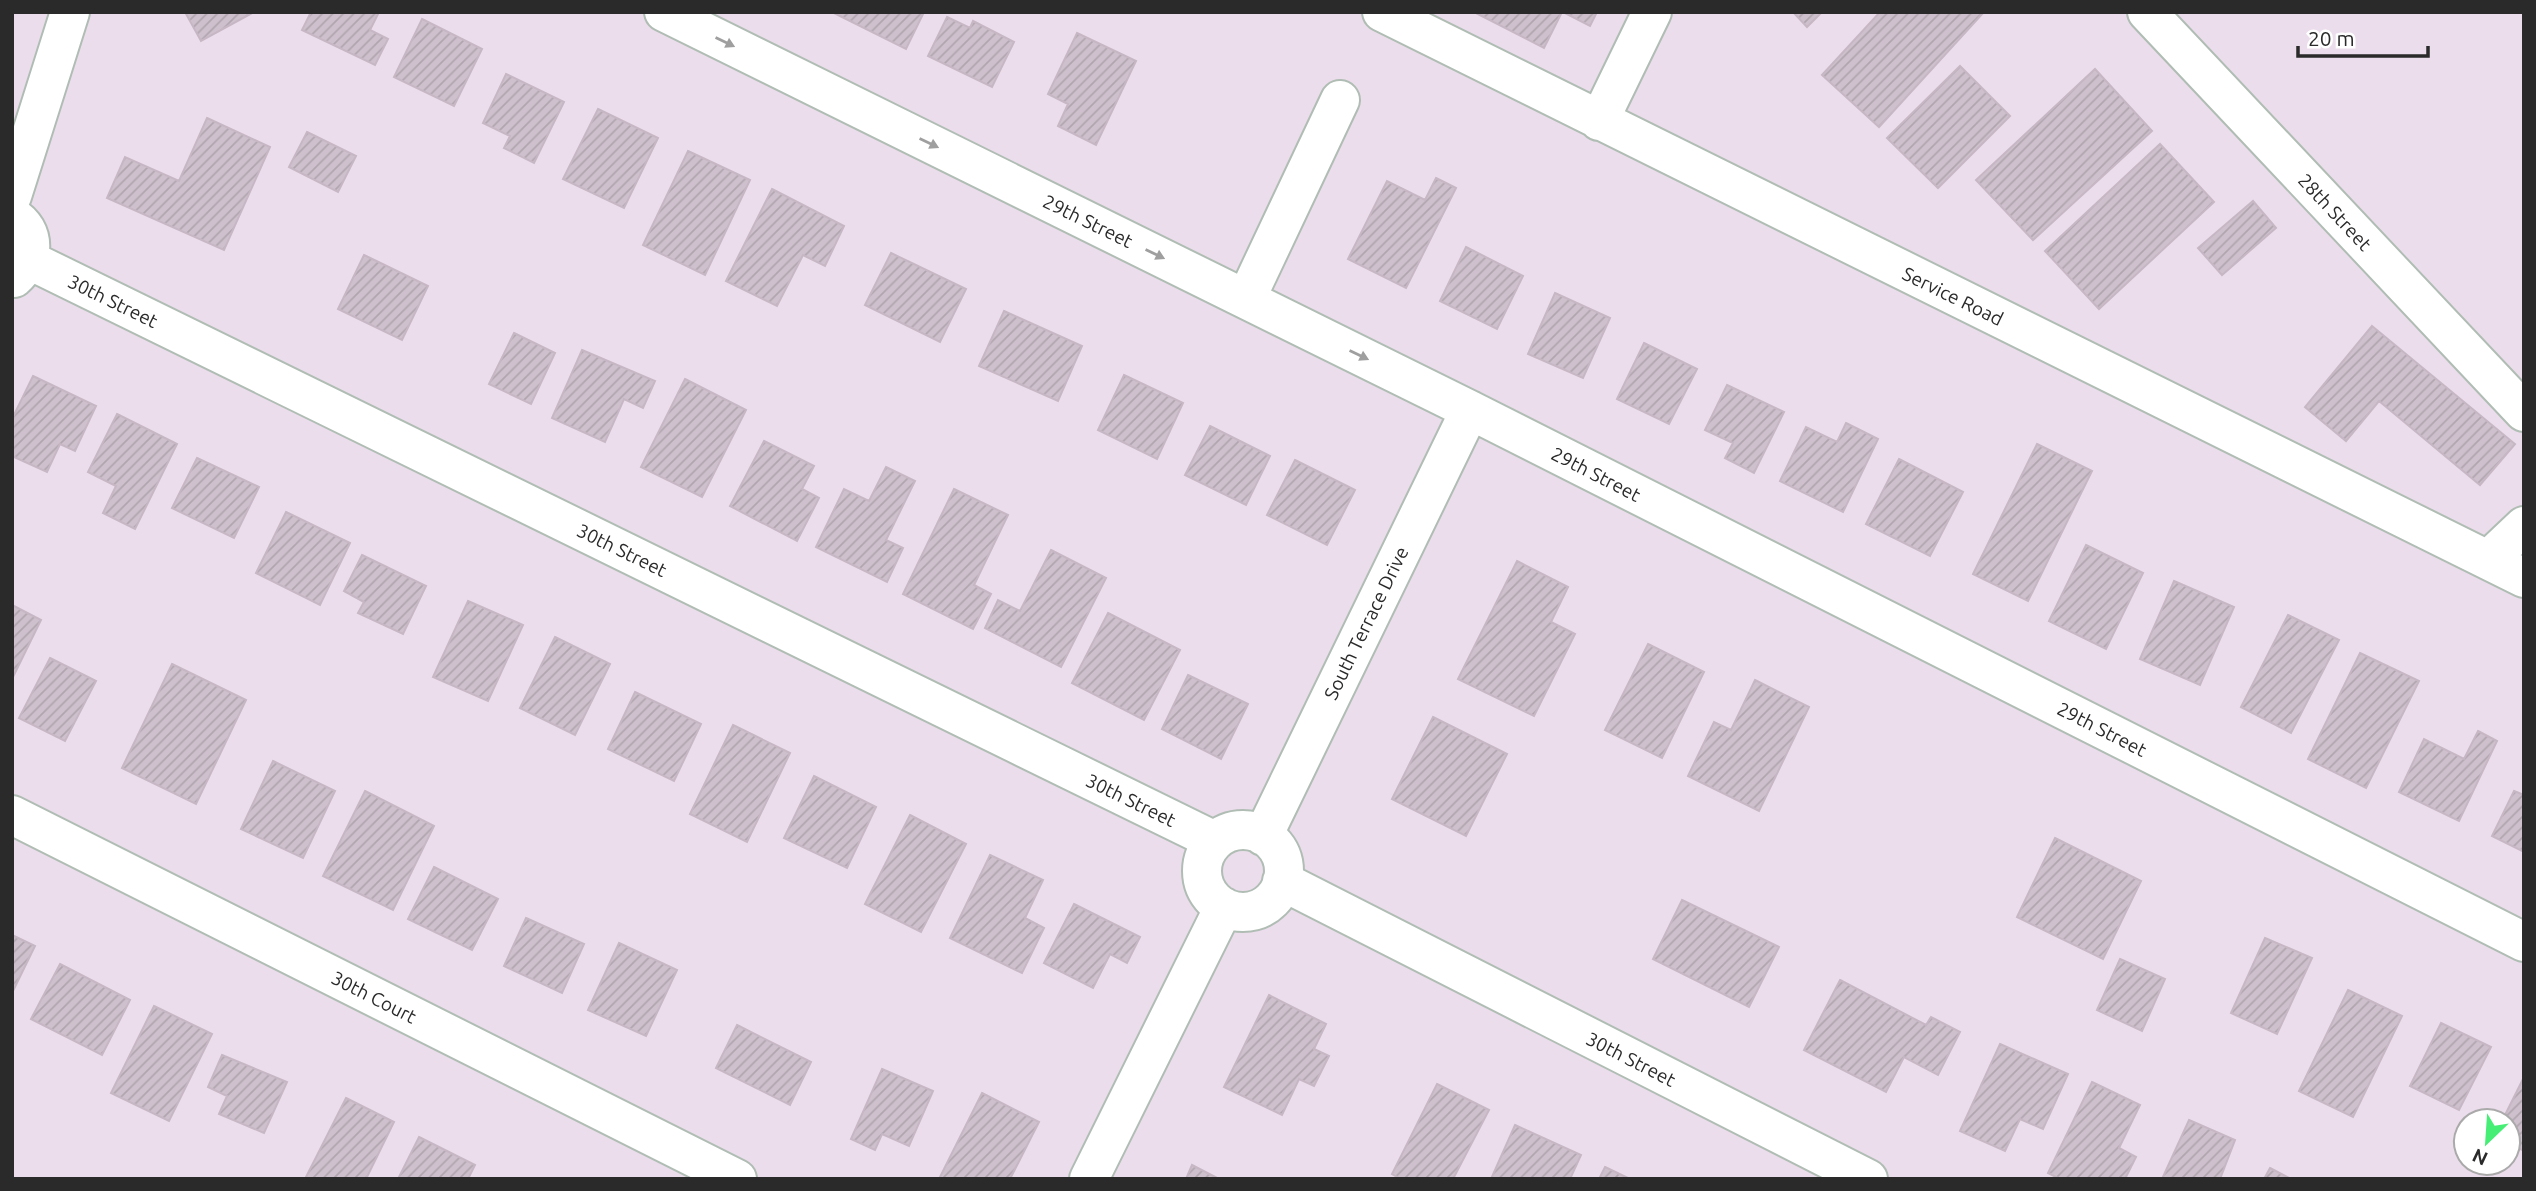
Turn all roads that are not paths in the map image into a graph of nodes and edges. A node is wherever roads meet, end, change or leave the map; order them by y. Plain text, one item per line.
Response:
1 (70, 12) edge
2 (664, 12) edge
3 (1652, 12) edge
4 (2147, 12) edge
5 (1382, 13) edge
6 (1340, 100) dead end
7 (1599, 121) junction
8 (12, 196) edge
9 (12, 216) edge
10 (20, 269) edge
11 (1246, 299) junction
12 (1470, 410) junction
13 (2524, 412) edge
14 (2524, 526) edge
15 (2488, 560) junction
16 (2524, 578) edge
17 (12, 815) edge
18 (1263, 836) junction
19 (1215, 841) junction
20 (1282, 881) junction
21 (1224, 908) junction
22 (2524, 942) edge
23 (737, 1179) edge
24 (1089, 1179) edge
25 (1868, 1179) edge

1 - 8 street
2 -> 11 street, 29th Street
3 - 7 street
4 - 13 street, 28th Street
5 - 7 street, Service Road
6 - 11 street
7 - 15 street, Service Road
9 - 10 street
10 - 19 street, 30th Street
11 -> 12 street, 29th Street
12 - 18 street, South Terrace Drive
12 - 22 street, 29th Street
14 - 15 street
15 - 16 street, Service Road
17 - 23 street, 30th Court
18 - 19 street
18 - 20 street
19 - 21 street
20 - 21 street
20 - 25 street, 30th Street
21 - 24 street

